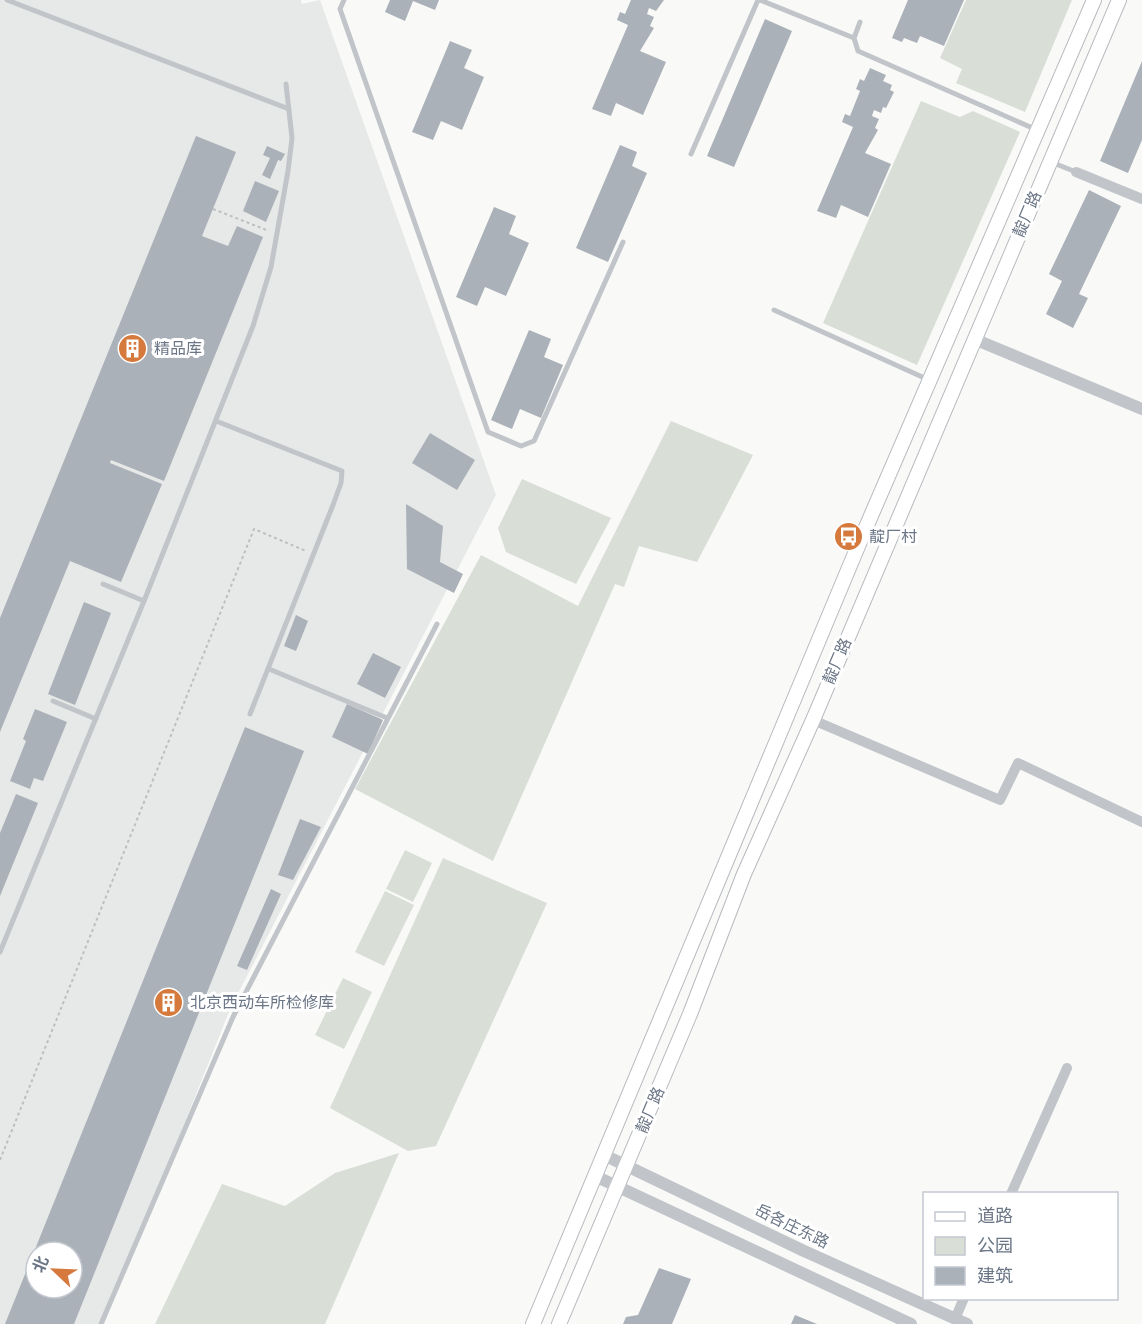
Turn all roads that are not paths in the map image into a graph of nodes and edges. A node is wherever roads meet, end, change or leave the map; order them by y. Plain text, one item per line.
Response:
1 (7, 0) edge
2 (344, 0) edge
3 (759, 0) edge
4 (1094, 0) edge
5 (1119, 0) edge
6 (860, 22) dead end
7 (855, 38) junction
8 (286, 84) dead end
9 (289, 109) junction
10 (1038, 131) junction
11 (691, 154) dead end
12 (1050, 161) junction
13 (1076, 172) joint
14 (1142, 199) edge
15 (623, 242) dead end
16 (774, 310) dead end
17 (974, 339) junction
18 (930, 381) junction
19 (1142, 409) edge
20 (216, 421) junction
21 (104, 584) dead end
22 (144, 601) junction
23 (437, 624) dead end
24 (269, 669) junction
25 (53, 701) dead end
26 (250, 714) dead end
27 (387, 718) junction
28 (96, 719) junction
29 (813, 720) junction
30 (1142, 822) edge
31 (0, 952) edge
32 (1067, 1068) dead end
33 (604, 1155) junction
34 (627, 1165) junction
35 (595, 1176) junction
36 (618, 1186) junction
37 (1012, 1192) edge
38 (964, 1300) edge
39 (961, 1322) edge
40 (101, 1324) edge
41 (533, 1324) edge
42 (559, 1324) edge
43 (911, 1324) edge

1 - 9 lane
2 - 15 lane
3 - 7 lane
3 - 11 lane
4 - 10 main road
5 - 12 main road, 靛厂路
6 - 7 lane
7 - 10 lane
8 - 9 lane
9 - 20 lane
10 - 18 main road
12 - 13 lane
12 - 17 main road, 靛厂路
13 - 14 street
16 - 18 lane
17 - 19 street
17 - 29 main road, 靛厂路
18 - 33 main road
20 - 22 lane
20 - 24 lane
21 - 22 lane
22 - 28 lane
23 - 27 lane
24 - 26 lane
24 - 27 lane
25 - 28 lane
27 - 40 lane
28 - 31 lane
29 - 30 street
29 - 34 main road, 靛厂路
32 - 37 street
33 - 34 street, 岳各庄东路
33 - 35 main road
34 - 36 main road, 靛厂路
34 - 39 street, 岳各庄东路
35 - 36 street
35 - 41 main road
36 - 42 main road, 靛厂路
36 - 43 street
38 - 39 street

